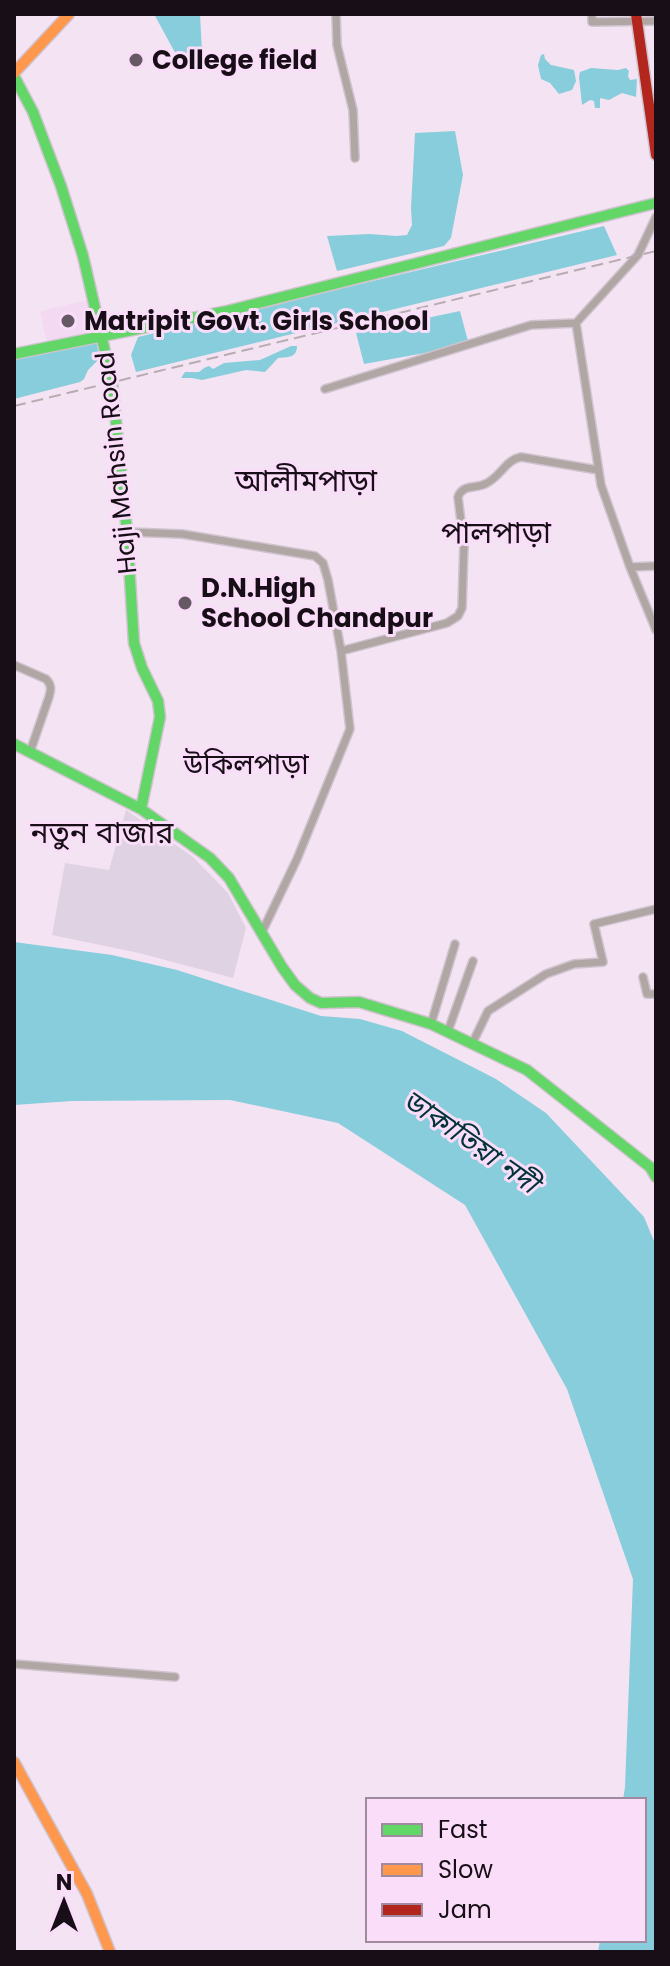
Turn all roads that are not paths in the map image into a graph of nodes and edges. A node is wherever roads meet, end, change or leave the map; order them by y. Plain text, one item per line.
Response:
1 (69, 14) edge
2 (336, 14) edge
3 (592, 14) edge
4 (636, 18) edge
5 (656, 21) edge
6 (14, 75) edge
7 (656, 155) edge
8 (355, 158) dead end
9 (656, 203) edge
10 (656, 217) edge
11 (576, 323) junction
12 (102, 338) junction
13 (14, 354) edge
14 (325, 389) dead end
15 (598, 470) junction
16 (127, 532) junction
17 (656, 566) edge
18 (630, 567) junction
19 (656, 630) edge
20 (341, 651) junction
21 (14, 665) edge
22 (14, 744) edge
23 (30, 752) junction
24 (141, 809) junction
25 (656, 909) edge
26 (262, 932) junction
27 (455, 944) dead end
28 (473, 961) dead end
29 (643, 977) dead end
30 (656, 994) edge
31 (431, 1024) junction
32 (448, 1031) junction
33 (472, 1044) junction
34 (656, 1177) edge
35 (14, 1664) edge
36 (175, 1677) dead end
37 (14, 1762) edge
38 (110, 1952) edge

1 - 6 main road
2 - 8 street
3 - 4 street
4 - 5 street
4 - 7 main road
6 - 12 main road, Haji Mahsin Road
9 - 12 main road
10 - 11 street
11 - 14 street
11 - 15 street
12 - 13 main road
12 - 16 main road, Haji Mahsin Road
15 - 18 street
15 - 20 street
16 - 20 street
16 - 24 main road, Haji Mahsin Road
17 - 18 street
18 - 19 street
20 - 26 street
21 - 23 street
22 - 23 main road
23 - 24 main road
24 - 26 main road
25 - 33 street
26 - 31 main road
27 - 31 street
28 - 32 street
29 - 30 street
31 - 32 main road
32 - 33 main road
33 - 34 main road
35 - 36 street
37 - 38 main road

